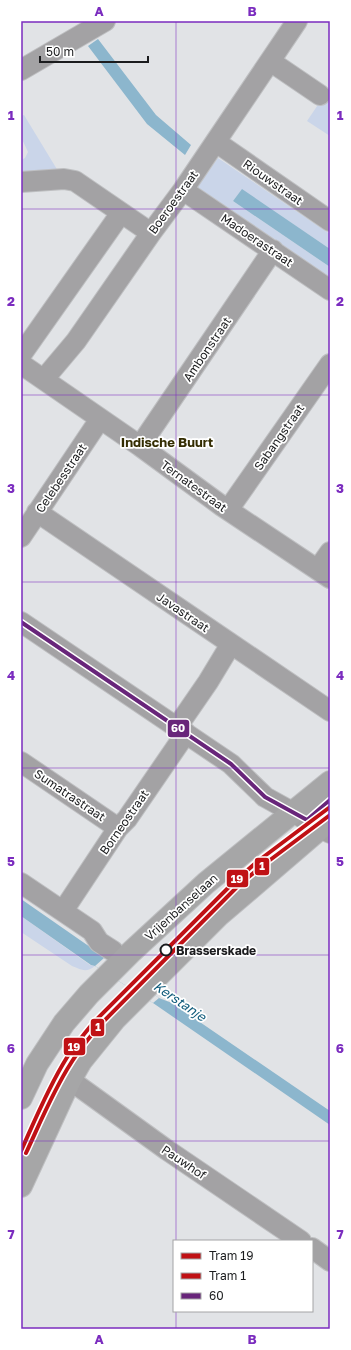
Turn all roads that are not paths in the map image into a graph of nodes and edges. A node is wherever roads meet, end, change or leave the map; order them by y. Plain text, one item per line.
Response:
1 (297, 21) edge
2 (101, 22) edge
3 (270, 60) junction
4 (21, 70) edge
5 (320, 95) dead end
6 (216, 142) junction
7 (21, 182) edge
8 (183, 190) junction
9 (121, 213) junction
10 (330, 221) edge
11 (150, 233) junction
12 (273, 250) junction
13 (330, 290) edge
14 (22, 364) edge
15 (330, 364) edge
16 (44, 379) junction
17 (100, 419) junction
18 (140, 446) junction
19 (228, 510) junction
20 (37, 512) junction
21 (21, 537) edge
22 (330, 552) edge
23 (324, 573) edge
24 (21, 622) edge
25 (231, 644) junction
26 (330, 711) edge
27 (181, 730) junction
28 (21, 762) edge
29 (330, 782) edge
30 (292, 812) junction
31 (327, 827) edge
32 (118, 828) junction
33 (21, 883) edge
34 (63, 911) junction
35 (113, 964) junction
36 (70, 1080) junction
37 (21, 1098) edge
38 (21, 1186) edge
39 (300, 1240) edge
40 (313, 1249) edge
41 (330, 1261) edge

1 - 3 street, Boeroestraat
2 - 4 street
3 - 5 street
3 - 6 street, Boeroestraat
6 - 8 street, Boeroestraat
6 - 10 street, Riouwstraat
7 - 9 street
8 - 11 street, Boeroestraat
8 - 12 street, Madoerastraat
9 - 11 street
9 - 14 street
11 - 16 street, Boeroestraat
12 - 13 street, Madoerastraat
12 - 18 street, Ambonstraat
14 - 16 street, Ternatestraat
15 - 19 street, Sabangstraat
16 - 17 street, Ternatestraat
17 - 18 street, Ternatestraat
17 - 20 street, Celebesstraat
18 - 19 street, Ternatestraat
19 - 23 street, Ternatestraat
20 - 21 street, Celebesstraat
20 - 25 street, Javastraat
22 - 23 street
24 - 27 street
25 - 26 street, Javastraat
25 - 27 street, Borneostraat
27 - 30 street
27 - 32 street, Borneostraat
28 - 32 street, Sumatrastraat
29 - 30 main road, Vrijenbanselaan
30 - 31 street
30 - 35 main road, Vrijenbanselaan
31 - 36 main road
32 - 34 street, Borneostraat
33 - 34 street
34 - 35 street
35 - 37 main road, Vrijenbanselaan
36 - 38 main road
36 - 39 street, Pauwhof
40 - 41 street

